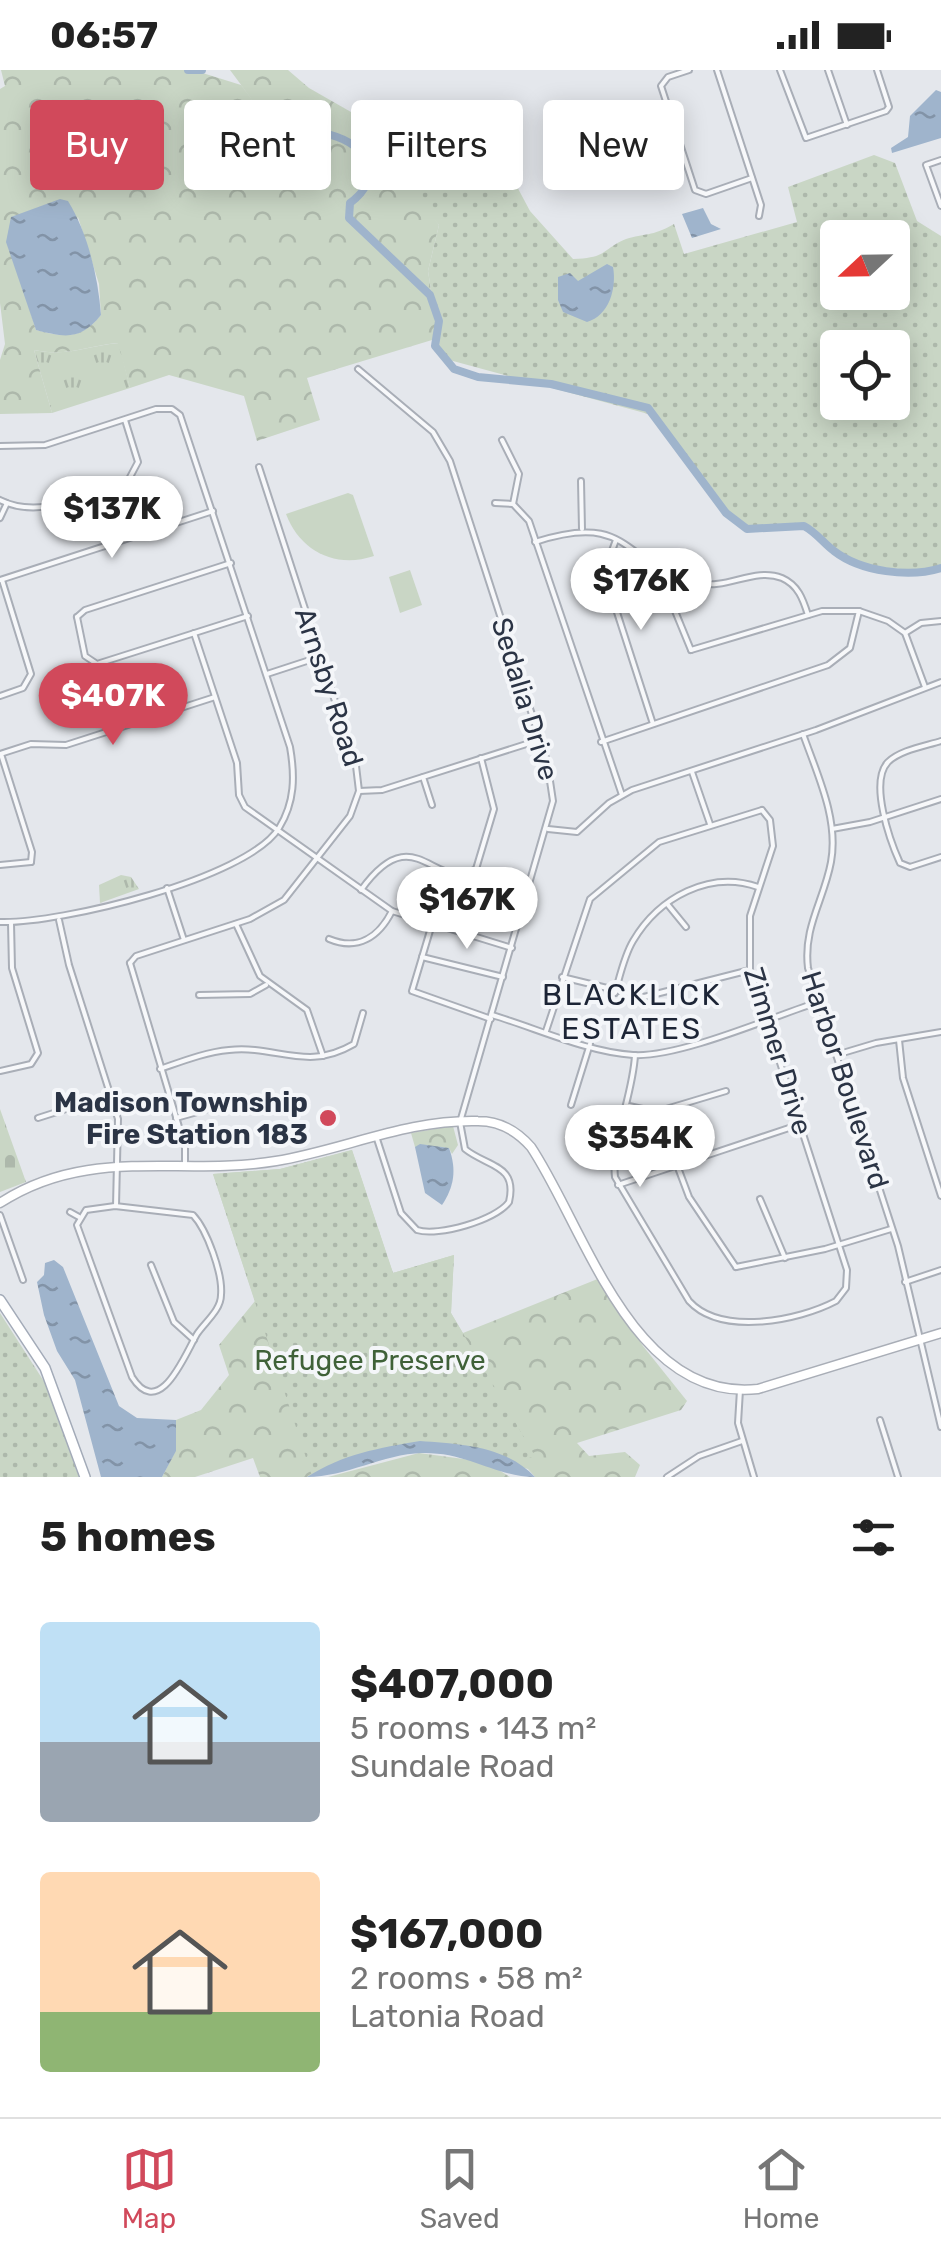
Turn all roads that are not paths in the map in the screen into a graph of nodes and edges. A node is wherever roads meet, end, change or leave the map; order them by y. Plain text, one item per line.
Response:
1 (689, 70) edge
2 (716, 70) edge
3 (780, 70) edge
4 (828, 70) edge
5 (877, 70) edge
6 (847, 125) junction
7 (941, 160) edge
8 (752, 178) junction
9 (941, 206) edge
10 (759, 216) dead end
11 (358, 369) dead end
12 (125, 419) junction
13 (502, 440) dead end
14 (0, 446) edge
15 (259, 467) dead end
16 (581, 481) dead end
17 (0, 500) edge
18 (494, 503) dead end
19 (7, 504) junction
20 (513, 504) junction
21 (214, 510) junction
22 (0, 518) edge
23 (582, 529) junction
24 (616, 540) junction
25 (536, 542) junction
26 (231, 563) junction
27 (684, 578) junction
28 (1, 580) edge
29 (859, 610) junction
30 (808, 614) junction
31 (248, 616) junction
32 (941, 621) edge
33 (194, 633) junction
34 (904, 633) junction
35 (320, 656) junction
36 (267, 674) junction
37 (941, 682) edge
38 (925, 687) junction
39 (0, 696) edge
40 (214, 697) junction
41 (653, 724) junction
42 (803, 734) junction
43 (540, 740) junction
44 (941, 741) edge
45 (601, 742) junction
46 (0, 754) edge
47 (481, 758) junction
48 (692, 770) junction
49 (423, 777) junction
50 (359, 791) junction
51 (622, 795) junction
52 (941, 799) edge
53 (432, 805) dead end
54 (887, 817) junction
55 (710, 824) junction
56 (548, 829) junction
57 (832, 829) junction
58 (277, 831) junction
59 (941, 858) edge
60 (318, 860) junction
61 (0, 865) edge
62 (166, 886) junction
63 (758, 887) junction
64 (360, 890) junction
65 (668, 906) junction
66 (392, 910) junction
67 (59, 920) junction
68 (0, 922) edge
69 (11, 922) junction
70 (236, 924) junction
71 (432, 924) junction
72 (686, 927) dead end
73 (329, 939) dead end
74 (184, 940) junction
75 (512, 948) junction
76 (422, 957) junction
77 (750, 970) junction
78 (503, 976) junction
79 (562, 977) junction
80 (268, 983) junction
81 (615, 993) junction
82 (199, 996) dead end
83 (818, 1002) junction
84 (363, 1013) dead end
85 (491, 1017) junction
86 (764, 1019) junction
87 (546, 1031) junction
88 (941, 1032) edge
89 (899, 1040) junction
90 (590, 1044) junction
91 (635, 1055) junction
92 (323, 1056) junction
93 (836, 1056) junction
94 (160, 1069) junction
95 (0, 1071) edge
96 (726, 1091) dead end
97 (110, 1095) junction
98 (263, 1104) dead end
99 (571, 1105) dead end
100 (629, 1106) junction
101 (38, 1118) dead end
102 (176, 1118) junction
103 (460, 1122) junction
104 (799, 1125) junction
105 (376, 1136) junction
106 (118, 1165) junction
107 (677, 1165) junction
108 (186, 1168) junction
109 (618, 1185) junction
110 (941, 1196) edge
111 (760, 1199) dead end
112 (0, 1203) edge
113 (116, 1206) junction
114 (70, 1212) dead end
115 (0, 1214) edge
116 (79, 1217) junction
117 (893, 1228) junction
118 (416, 1230) junction
119 (412, 1237) dead end
120 (839, 1246) junction
121 (785, 1258) junction
122 (151, 1265) dead end
123 (941, 1270) edge
124 (23, 1280) dead end
125 (905, 1282) junction
126 (0, 1300) edge
127 (941, 1334) edge
128 (194, 1340) junction
129 (919, 1340) junction
130 (740, 1390) junction
131 (880, 1420) dead end
132 (941, 1427) edge
133 (742, 1441) junction
134 (680, 1467) junction
135 (85, 1477) edge
136 (667, 1477) edge
137 (687, 1477) edge
138 (754, 1477) edge
139 (898, 1477) edge

1 - 8 street
2 - 8 street
3 - 6 street
4 - 6 street
5 - 6 street
7 - 9 street
8 - 10 street
11 - 43 street, Sedalia Drive
12 - 14 street
12 - 19 street
12 - 21 street
13 - 20 street
15 - 35 street, Arnsby Road
16 - 23 street
17 - 19 street
18 - 20 street
19 - 22 street
20 - 25 street
21 - 26 street
21 - 28 street
23 - 24 street
23 - 25 street
24 - 27 street
24 - 41 street
25 - 45 street
26 - 31 street
26 - 33 street
27 - 30 street
27 - 30 street
28 - 39 street
29 - 30 street
29 - 34 street
29 - 41 street
31 - 33 street
31 - 36 street
32 - 34 street
33 - 40 street
34 - 38 street
35 - 36 street
35 - 50 street, Arnsby Road
36 - 58 street
37 - 38 street
38 - 42 street
40 - 46 street
40 - 58 street
41 - 45 street
42 - 48 street
42 - 57 street, Harbor Boulevard
43 - 47 street
43 - 56 street, Sedalia Drive
44 - 54 street
45 - 51 street
46 - 61 street
47 - 49 street
47 - 64 street
48 - 51 street
48 - 55 street
49 - 50 street
49 - 53 street
50 - 60 street, Arnsby Road
51 - 56 street
52 - 54 street
54 - 57 street
54 - 59 street
55 - 63 street, Zimmer Drive
55 - 79 street
56 - 75 street, Sedalia Drive
57 - 83 street, Harbor Boulevard
58 - 60 street
58 - 62 street
60 - 64 street
60 - 70 street, Arnsby Road
62 - 67 street
62 - 74 street
63 - 65 street
63 - 77 street, Zimmer Drive
64 - 66 street
65 - 72 street
65 - 81 street
66 - 71 street
66 - 73 street
67 - 69 street
67 - 97 street
68 - 69 street
69 - 95 street
70 - 74 street, Arnsby Road
70 - 80 street
71 - 75 street
71 - 76 street
74 - 94 street, Arnsby Road
75 - 78 street, Sedalia Drive
76 - 78 street
76 - 85 street
77 - 81 street
77 - 86 street, Zimmer Drive
78 - 85 street, Sedalia Drive
79 - 81 street
79 - 87 street
80 - 82 street
80 - 92 street
83 - 86 street
83 - 93 street, Harbor Boulevard
84 - 92 street
85 - 87 street
85 - 103 street, Sedalia Drive
86 - 91 street
86 - 104 street, Zimmer Drive
87 - 90 street
88 - 89 street
89 - 93 street
89 - 110 street
90 - 91 street
90 - 99 street
91 - 100 street
92 - 94 street
93 - 117 street, Harbor Boulevard
94 - 102 street
96 - 100 street
97 - 101 street
97 - 106 street
98 - 102 street
100 - 109 street
102 - 108 street
103 - 105 street
103 - 118 street
103 - 130 street
104 - 107 street
104 - 120 street, Zimmer Drive
105 - 108 street
105 - 118 street
106 - 108 street
106 - 112 street
106 - 113 street
107 - 109 street
107 - 121 street
109 - 120 street, Zimmer Drive
111 - 121 street
113 - 116 street
113 - 128 street
114 - 116 street
115 - 124 street
116 - 128 street
117 - 120 street
117 - 125 street, Harbor Boulevard
118 - 119 street
120 - 121 street
122 - 128 street
123 - 125 street
125 - 129 street, Harbor Boulevard
126 - 135 main road
127 - 129 street
129 - 130 street
129 - 132 street, Harbor Boulevard
130 - 133 street
131 - 139 street
133 - 134 street
133 - 138 street
134 - 136 street
134 - 137 street

